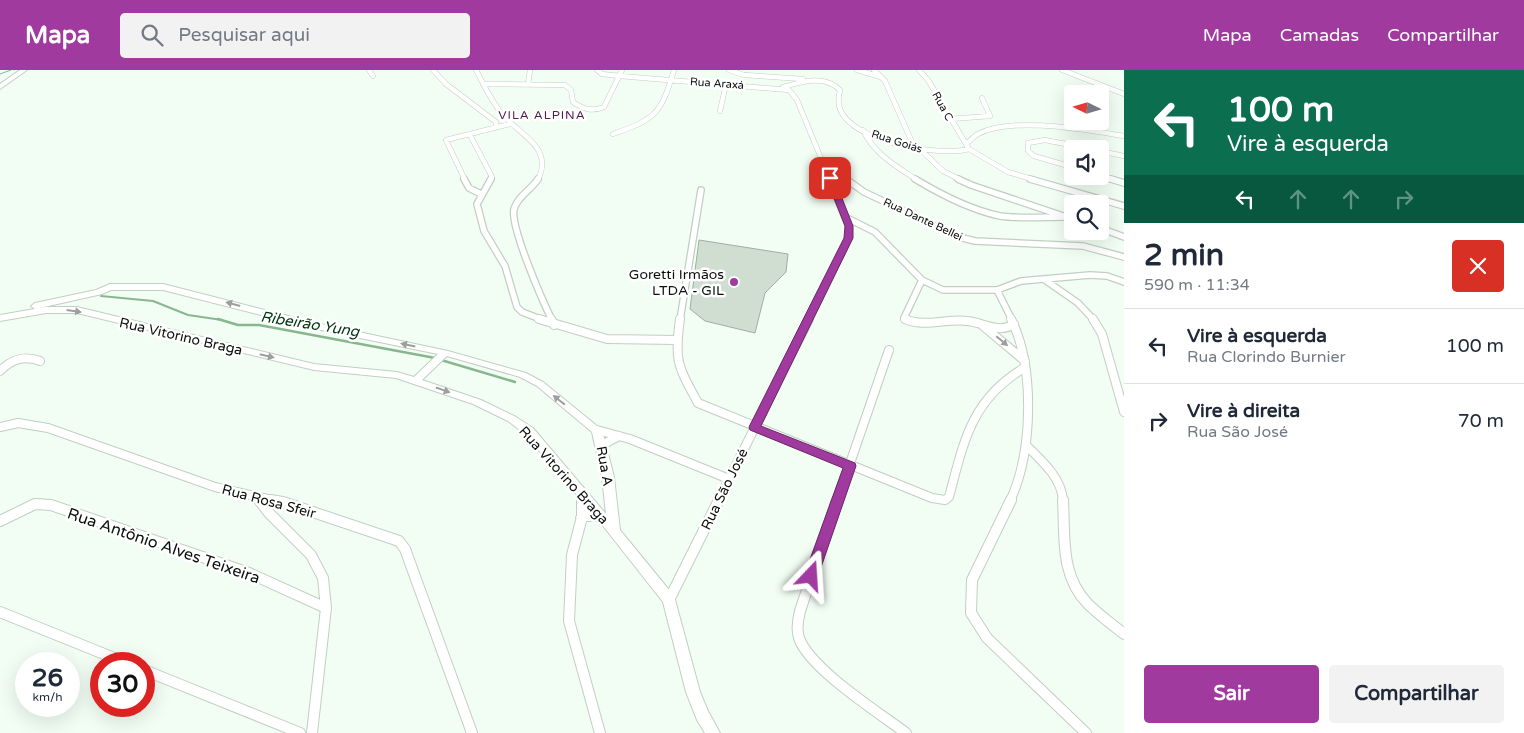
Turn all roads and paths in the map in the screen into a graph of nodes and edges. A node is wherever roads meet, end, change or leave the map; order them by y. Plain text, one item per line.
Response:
1 (19, 70) edge
2 (24, 70) edge
3 (370, 70) edge
4 (433, 70) edge
5 (476, 70) edge
6 (530, 70) edge
7 (597, 70) edge
8 (622, 70) edge
9 (674, 70) edge
10 (729, 70) edge
11 (857, 70) edge
12 (874, 70) edge
13 (1062, 70) edge
14 (921, 71) edge
15 (373, 76) dead end
16 (620, 76) junction
17 (882, 78) junction
18 (671, 80) junction
19 (812, 80) junction
20 (0, 82) edge
21 (483, 84) junction
22 (528, 84) junction
23 (726, 84) junction
24 (0, 87) edge
25 (778, 88) junction
26 (1124, 94) edge
27 (982, 98) dead end
28 (720, 111) dead end
29 (950, 119) junction
30 (509, 122) junction
31 (496, 124) junction
32 (863, 130) junction
33 (613, 134) dead end
34 (470, 135) junction
35 (1124, 136) edge
36 (1064, 144) edge
37 (967, 146) junction
38 (915, 149) junction
39 (922, 151) junction
40 (1109, 153) edge
41 (1124, 156) edge
42 (822, 160) junction
43 (1064, 165) edge
44 (1109, 178) edge
45 (1124, 183) edge
46 (701, 190) dead end
47 (481, 194) junction
48 (1124, 206) edge
49 (846, 217) junction
50 (1064, 217) edge
51 (1064, 217) edge
52 (1109, 231) edge
53 (1124, 237) edge
54 (1124, 257) edge
55 (922, 280) junction
56 (1045, 280) junction
57 (1124, 282) edge
58 (998, 290) junction
59 (5, 312) edge
60 (0, 318) edge
61 (978, 323) junction
62 (1014, 324) junction
63 (554, 325) junction
64 (677, 340) junction
65 (889, 350) dead end
66 (443, 354) junction
67 (40, 361) dead end
68 (1024, 365) junction
69 (0, 371) edge
70 (416, 381) junction
71 (1124, 412) edge
72 (0, 427) edge
73 (755, 427) junction
74 (597, 430) junction
75 (619, 436) junction
76 (1026, 444) junction
77 (602, 445) junction
78 (850, 466) junction
79 (729, 479) junction
80 (582, 493) junction
81 (258, 498) junction
82 (610, 499) junction
83 (591, 503) junction
84 (582, 517) junction
85 (604, 519) junction
86 (0, 521) edge
87 (614, 531) junction
88 (669, 600) junction
89 (326, 608) junction
90 (0, 612) edge
91 (1124, 634) edge
92 (99, 652) edge
93 (155, 674) edge
94 (300, 733) edge
95 (305, 733) edge
96 (312, 733) edge
97 (472, 733) edge
98 (600, 733) edge
99 (713, 733) edge
100 (906, 733) edge
101 (1086, 733) edge

1 - 20 main road
2 - 24 main road
3 - 15 street
4 - 31 street
5 - 21 street
6 - 22 street
7 - 16 street, Rua Araxá
8 - 16 street
9 - 18 street
10 - 19 street
11 - 17 street
12 - 17 street
13 - 26 street
14 - 29 street, Rua C
16 - 18 street, Rua Araxá
16 - 22 street
17 - 38 street
18 - 23 street, Rua Araxá
18 - 33 street
19 - 25 street, Rua Goiás
19 - 32 street, Rua Goiás
21 - 22 street
21 - 30 street
23 - 25 street, Rua Araxá
23 - 28 street
25 - 42 street, Rua São José
27 - 29 street
29 - 37 street, Rua C
30 - 31 street
30 - 63 street
31 - 34 street
32 - 38 street, Rua Goiás
32 - 50 street
34 - 47 street
34 - 47 street
35 - 37 street, Rua Goiás
36 - 43 street
37 - 39 street, Rua Goiás
37 - 48 street
38 - 39 street, Rua Goiás
39 - 51 street
40 - 41 street
42 - 49 street, Rua São José
42 - 54 street, Rua Dante Bellei
44 - 45 street
46 - 64 street
47 - 63 street
49 - 55 street
49 - 73 street, Rua São José
52 - 53 street
55 - 58 street
55 - 61 street
56 - 57 street
56 - 58 street
56 - 71 street
58 - 62 street
66 -> 59 main road
60 -> 70 main road, Rua Vitorino Braga
61 - 62 street
61 -> 68 street
62 - 68 street
63 - 64 street
64 - 73 street
65 - 78 street
66 - 70 main road
74 -> 66 main road
67 - 69 street
68 - 76 street
68 - 78 street
70 -> 80 main road, Rua Vitorino Braga
72 - 81 street, Rua Rosa Sfeir
73 - 78 street
73 - 79 street, Rua São José
74 - 75 street
74 - 77 main road, Rua A
75 - 77 street
75 - 79 street
76 - 91 street
76 - 101 street
77 - 82 main road, Rua A
78 - 100 street
79 - 88 street, Rua São José
80 - 83 main road, Rua Vitorino Braga
80 - 84 street
81 - 89 street
81 - 97 street, Rua Rosa Sfeir
82 - 83 main road
82 - 87 main road, Rua A
83 - 84 street
83 - 85 main road, Rua Vitorino Braga
84 - 85 main road
84 - 98 street
85 - 87 main road, Rua Vitorino Braga
86 - 89 street, Rua Antônio Alves Teixeira
87 - 88 main road, Rua Vitorino Braga
88 - 99 main road, Rua Vitorino Braga
89 - 96 street
90 - 92 street
93 - 94 street
95 - 96 street

